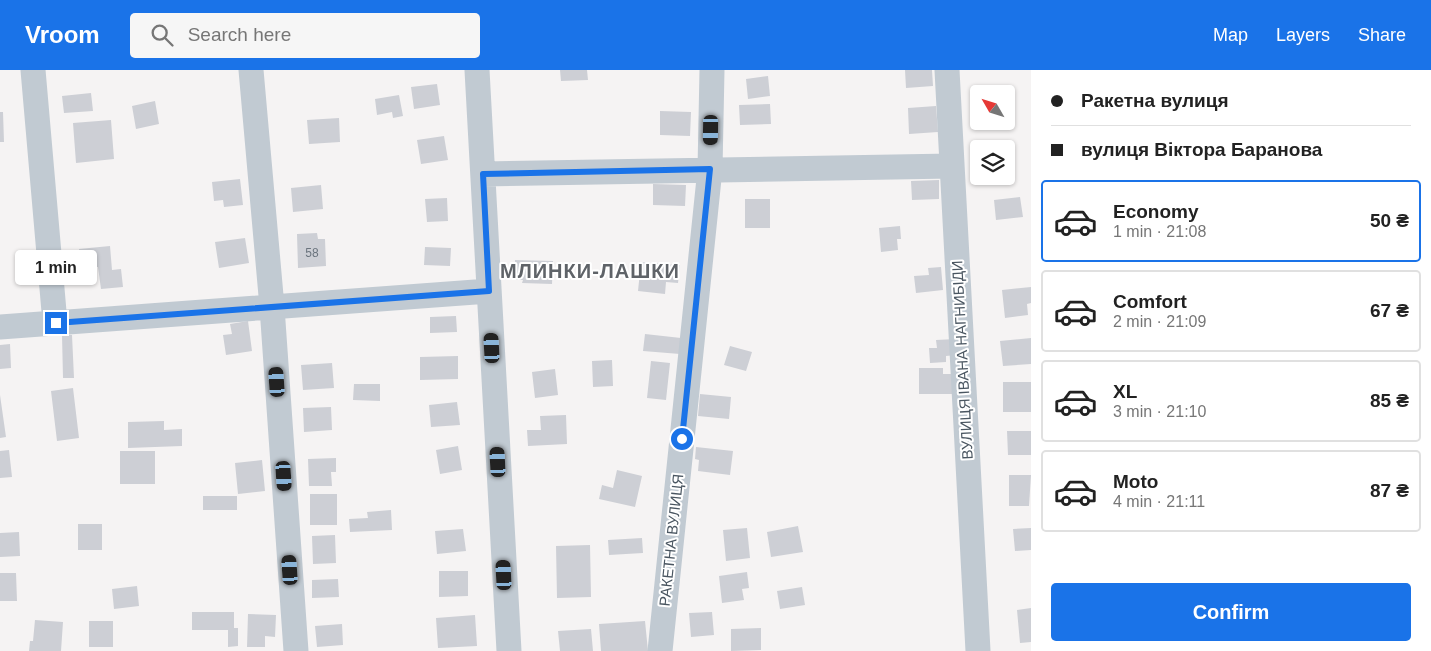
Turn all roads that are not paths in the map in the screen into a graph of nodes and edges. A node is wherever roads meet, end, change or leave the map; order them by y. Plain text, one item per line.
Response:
1 (33, 70) edge
2 (251, 70) edge
3 (476, 70) edge
4 (712, 70) edge
5 (947, 70) edge
6 (952, 166) junction
7 (710, 169) junction
8 (483, 174) junction
9 (489, 291) junction
10 (272, 307) junction
11 (56, 323) junction
12 (0, 327) edge
13 (296, 651) edge
14 (509, 651) edge
15 (660, 651) edge
16 (978, 651) edge

1 - 11 street
2 - 10 street
3 - 8 street
4 - 7 street, РАКЕТНА ВУЛИЦЯ
5 - 6 street, ВУЛИЦЯ ІВАНА НАГНИБІДИ
6 - 7 street
6 - 16 street, ВУЛИЦЯ ІВАНА НАГНИБІДИ
7 - 8 street
7 - 15 street, РАКЕТНА ВУЛИЦЯ
8 - 9 street
9 - 10 street
9 - 14 street
10 - 11 street
10 - 13 street
11 - 12 street

